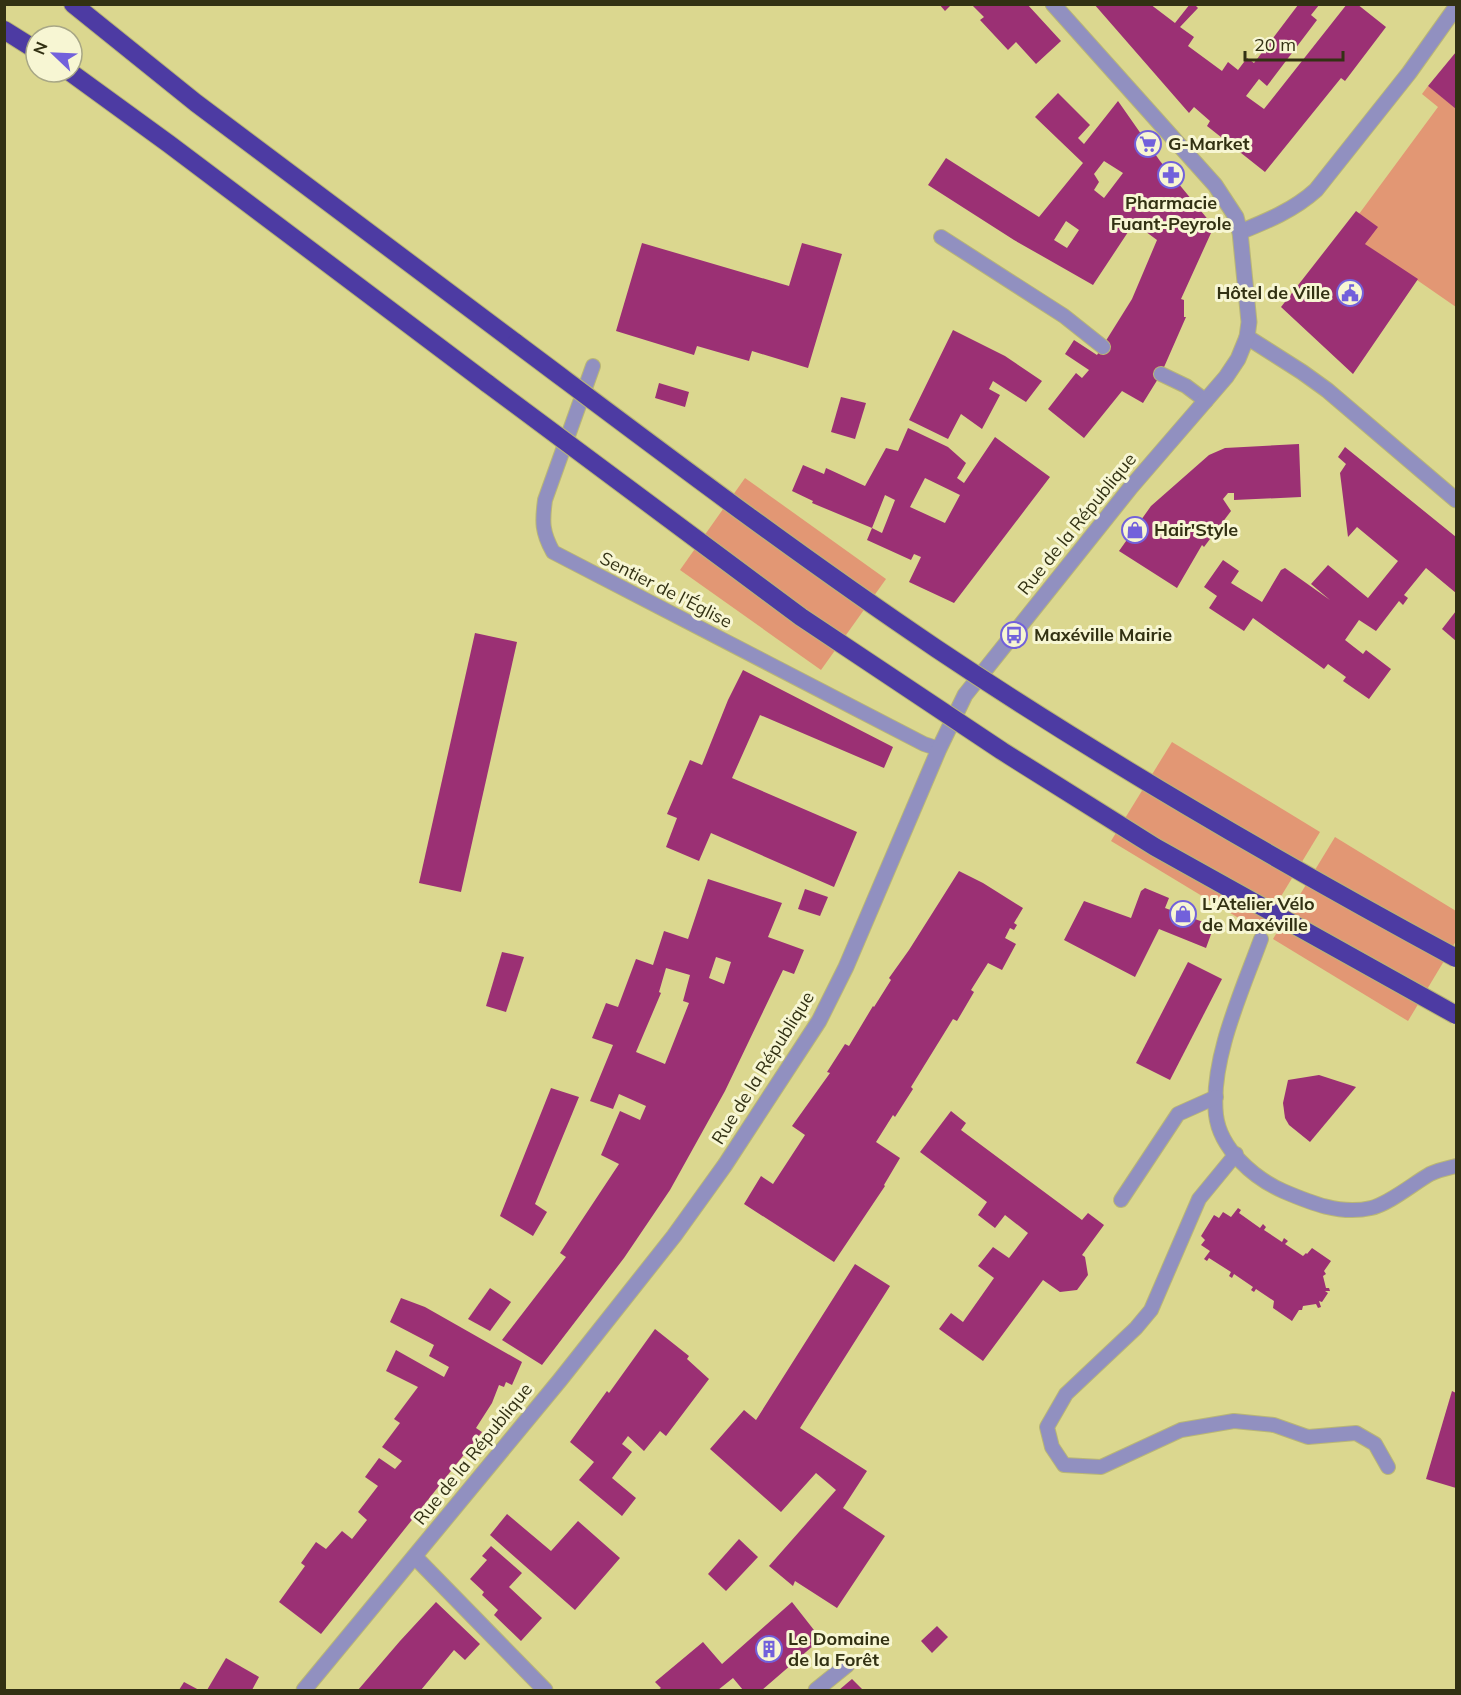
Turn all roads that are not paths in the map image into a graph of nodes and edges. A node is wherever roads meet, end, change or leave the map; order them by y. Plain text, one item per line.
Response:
1 (73, 4) edge
2 (1053, 4) edge
3 (1451, 8) edge
4 (4, 30) edge
5 (24, 42) edge
6 (84, 82) edge
7 (1240, 232) junction
8 (941, 237) dead end
9 (1247, 337) junction
10 (1103, 347) dead end
11 (593, 366) dead end
12 (1161, 374) dead end
13 (1206, 401) junction
14 (1456, 500) edge
15 (939, 749) junction
16 (1261, 939) dead end
17 (1456, 958) edge
18 (1456, 1015) edge
19 (1216, 1097) junction
20 (1236, 1154) junction
21 (1456, 1166) edge
22 (1121, 1200) dead end
23 (1388, 1467) dead end
24 (415, 1557) junction
25 (847, 1665) dead end
26 (304, 1690) edge
27 (545, 1690) edge
28 (816, 1690) edge

1 - 17 highway, bridge
2 - 7 street
3 - 7 street
4 - 5 highway
6 - 18 highway, bridge
7 - 9 street
8 - 10 lane
9 - 13 street, Rue de la République
9 - 14 street
11 - 15 lane, Sentier de l'Église
12 - 13 lane
13 - 15 street, Rue de la République
15 - 24 street, Rue de la République
16 - 19 lane
19 - 20 lane
19 - 22 lane
20 - 21 lane
20 - 23 lane
24 - 26 street, Rue de la République
24 - 27 street
25 - 28 street

